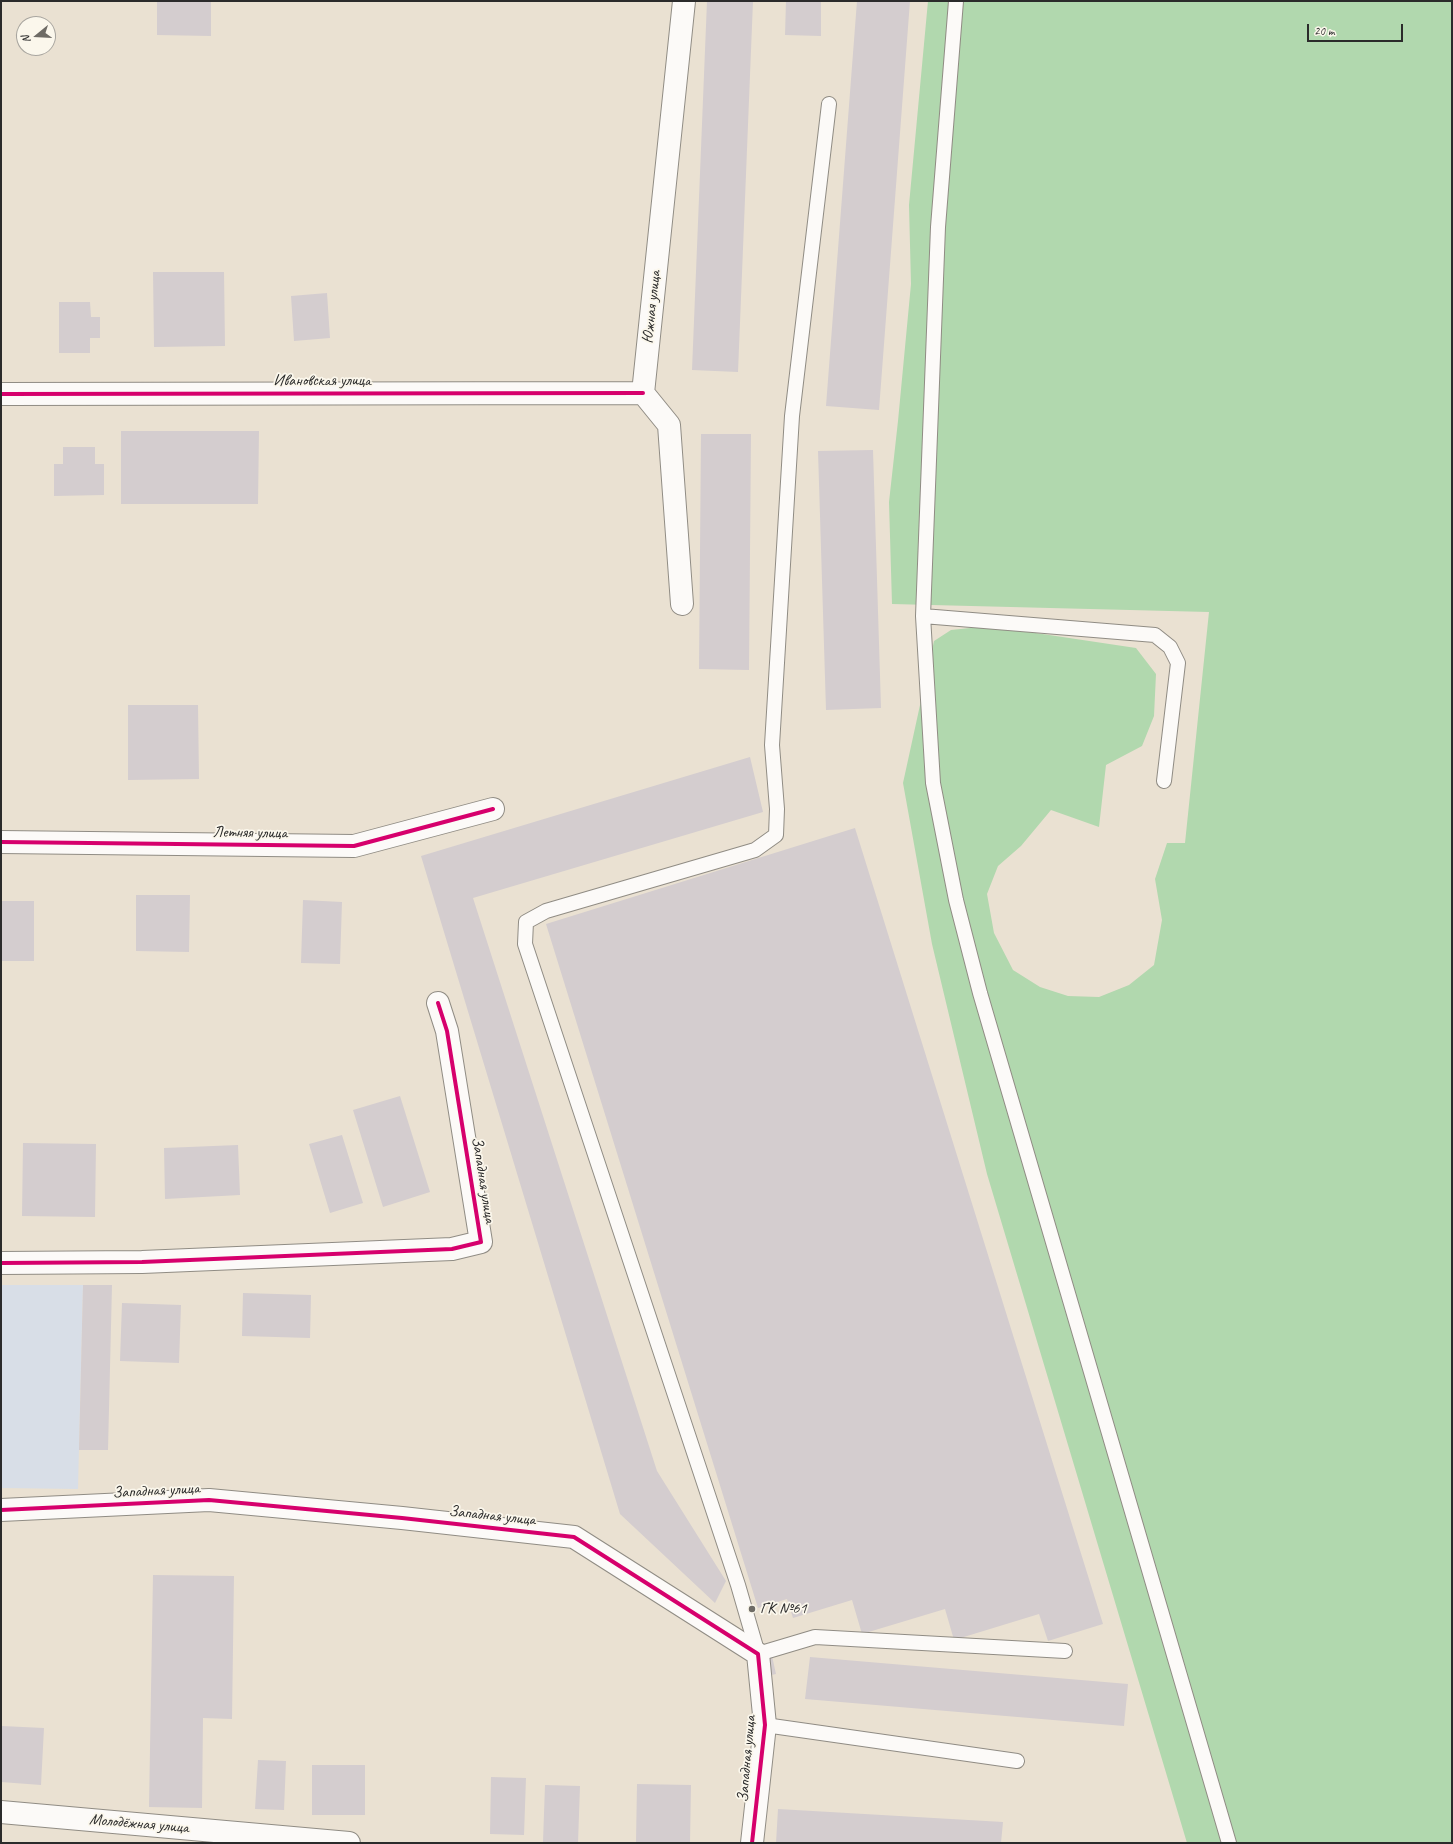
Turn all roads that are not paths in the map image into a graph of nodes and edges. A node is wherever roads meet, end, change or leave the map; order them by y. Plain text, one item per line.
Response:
1 (684, 1) edge
2 (956, 1) edge
3 (828, 104) dead end
4 (643, 393) junction
5 (1, 394) edge
6 (682, 604) dead end
7 (923, 616) junction
8 (1164, 781) dead end
9 (494, 809) dead end
10 (1, 842) edge
11 (438, 1003) dead end
12 (1, 1263) edge
13 (1, 1510) edge
14 (1065, 1651) dead end
15 (758, 1654) junction
16 (765, 1725) junction
17 (1017, 1761) dead end
18 (1, 1812) edge
19 (348, 1843) edge
20 (752, 1843) edge
21 (1229, 1843) edge

1 - 4 street, Южная улица
2 - 7 lane
3 - 15 lane
4 - 5 street, Ивановская улица
4 - 6 street
7 - 8 lane
7 - 21 lane
9 - 10 street, Летняя улица
11 - 12 street, Западная улица
13 - 15 street, Западная улица
14 - 15 lane
15 - 16 street, Западная улица
16 - 17 lane
16 - 20 street, Западная улица
18 - 19 street, Молодёжная улица

